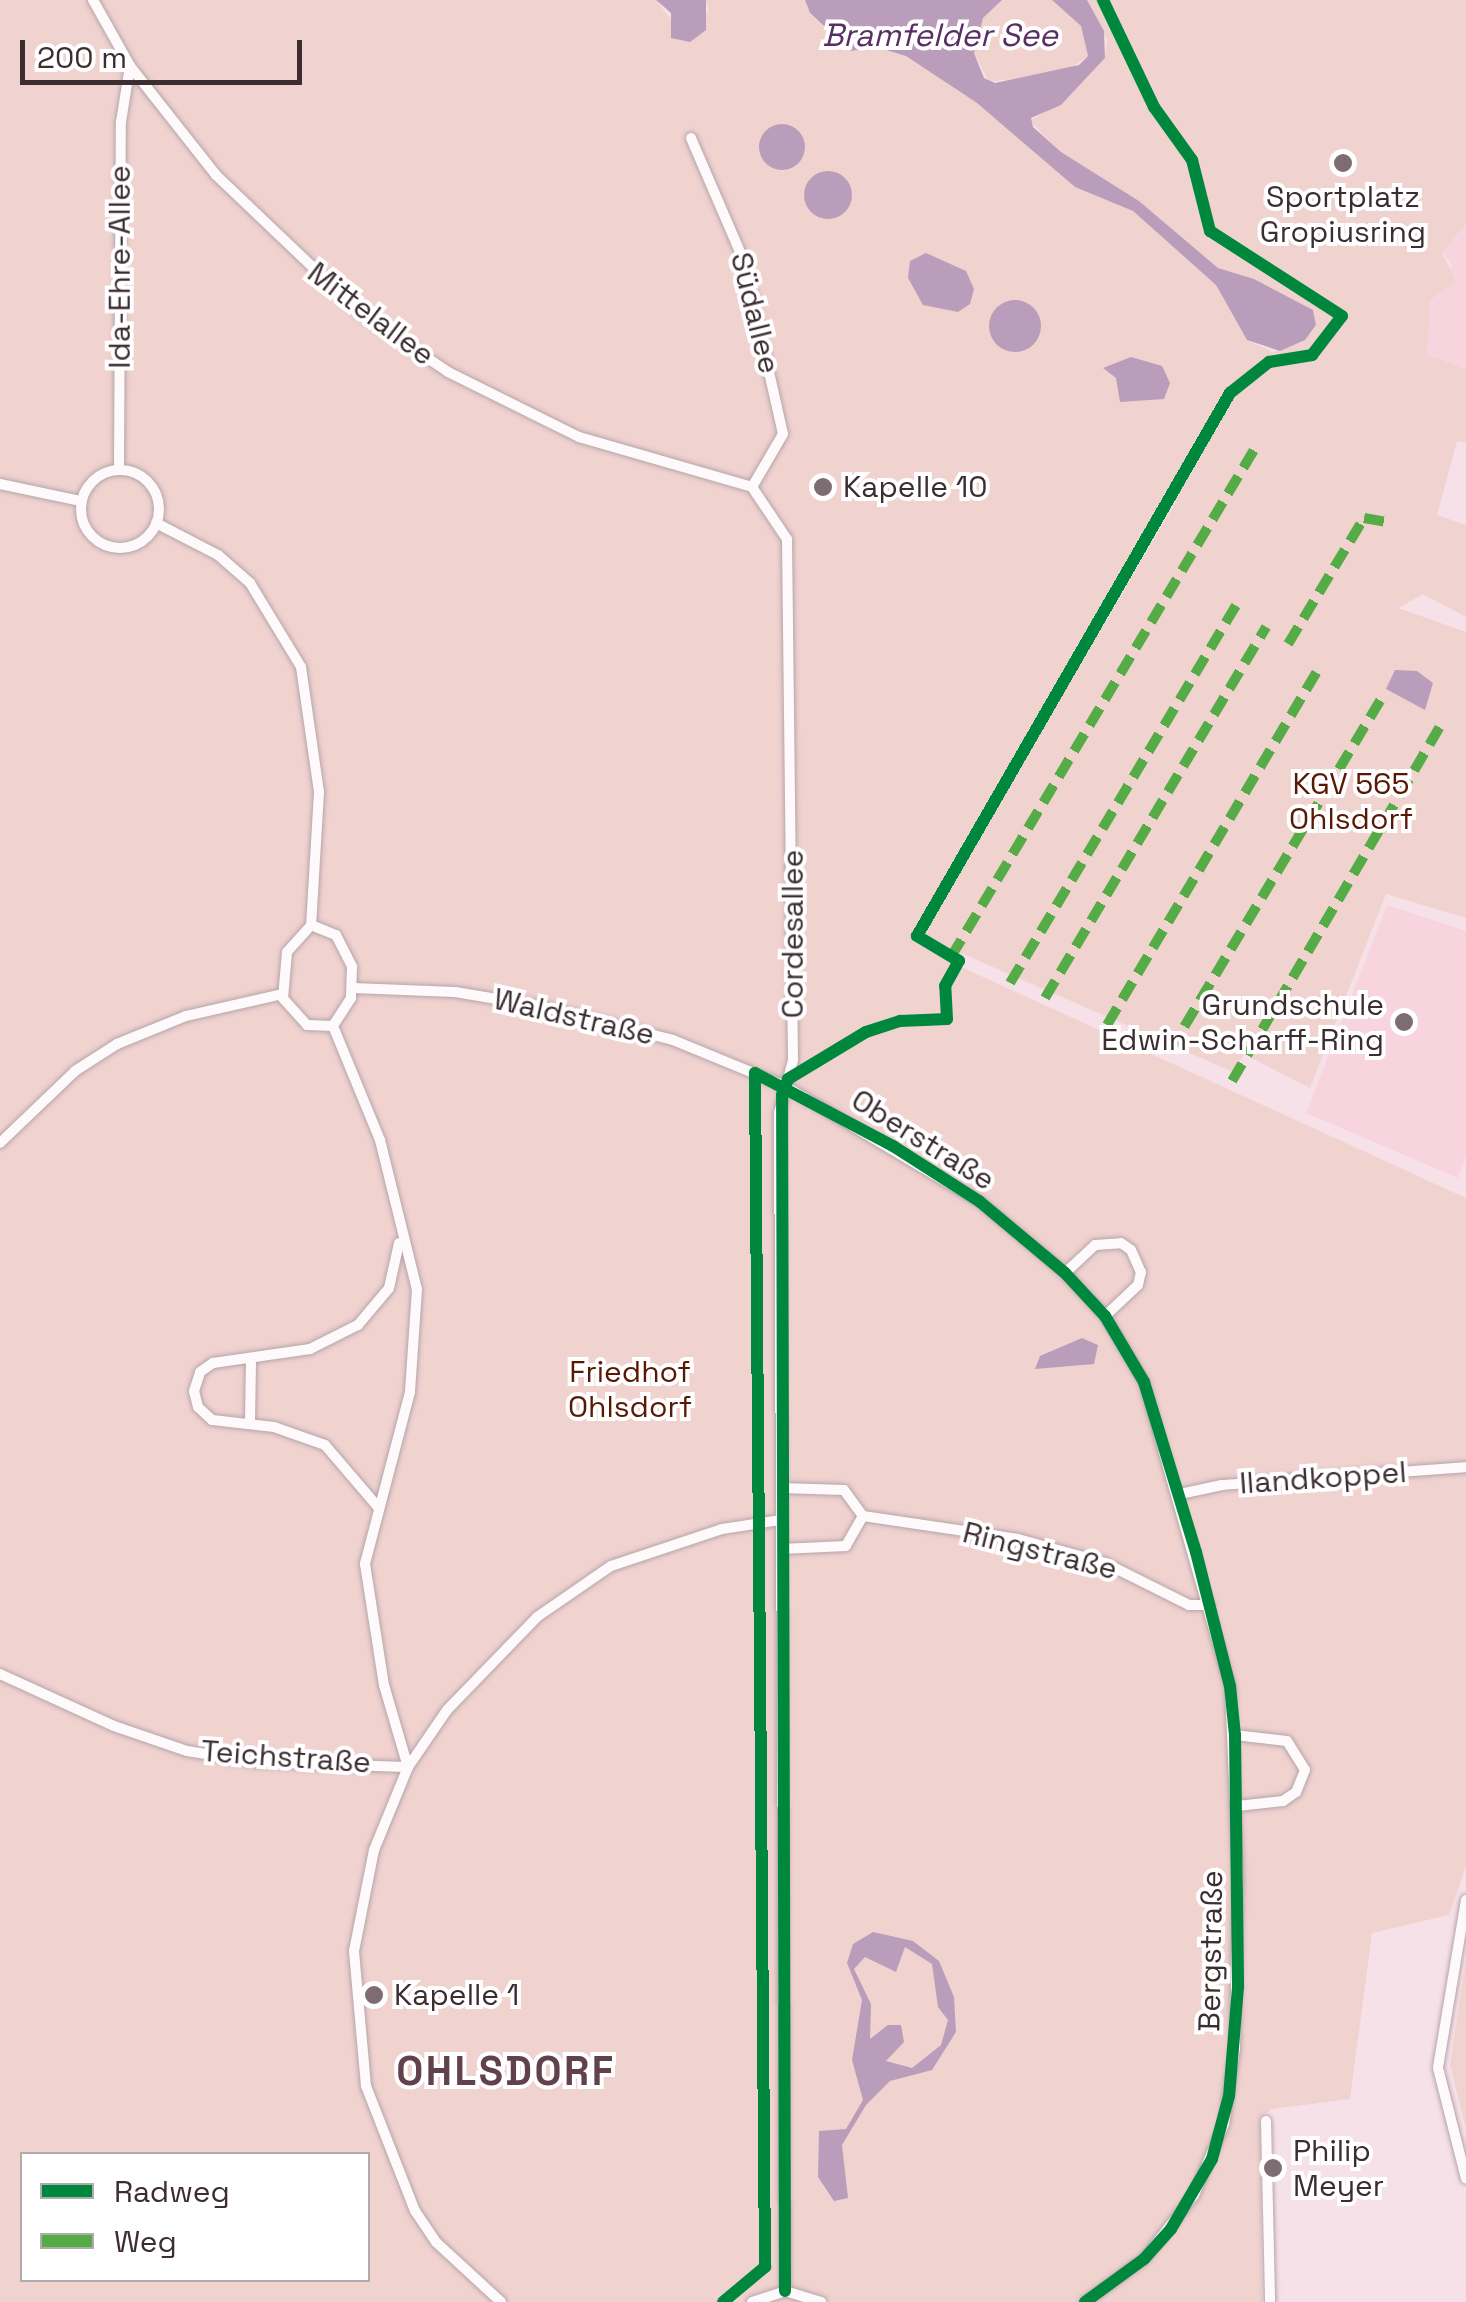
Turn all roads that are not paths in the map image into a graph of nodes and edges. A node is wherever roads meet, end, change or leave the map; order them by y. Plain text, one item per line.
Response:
1 (93, 0) edge
2 (130, 66) junction
3 (691, 138) dead end
4 (119, 469) junction
5 (0, 484) edge
6 (752, 487) junction
7 (81, 501) junction
8 (156, 523) junction
9 (311, 925) junction
10 (354, 988) junction
11 (282, 994) junction
12 (332, 1026) junction
13 (785, 1086) junction
14 (0, 1143) edge
15 (401, 1228) junction
16 (1065, 1273) junction
17 (1105, 1316) junction
18 (251, 1360) junction
19 (250, 1423) junction
20 (1466, 1467) edge
21 (780, 1488) junction
22 (1180, 1494) junction
23 (378, 1507) junction
24 (863, 1516) junction
25 (781, 1520) junction
26 (781, 1549) junction
27 (1196, 1552) joint
28 (1209, 1605) junction
29 (0, 1674) edge
30 (1235, 1736) junction
31 (408, 1767) junction
32 (1237, 1806) junction
33 (1466, 1900) edge
34 (1266, 2121) dead end
35 (1466, 2179) edge
36 (785, 2291) junction
37 (501, 2302) edge
38 (752, 2302) edge
39 (821, 2302) edge
40 (1085, 2302) edge
41 (1270, 2302) edge

1 - 2 street, Mittelallee
2 - 4 street, Ida-Ehre-Allee
2 - 6 street, Mittelallee
3 - 6 street, Südallee
4 - 7 street
4 - 8 street
5 - 7 street
6 - 13 street, Cordesallee
7 - 8 street
8 - 9 street
9 - 10 street
9 - 11 street
10 - 12 street
10 - 13 street, Waldstraße
11 - 12 street
11 - 14 street
12 - 15 street
13 - 16 street, Oberstraße
13 - 21 street, Cordesallee
15 - 18 street
15 - 23 street
16 - 17 street, Oberstraße
16 - 17 street
17 - 22 street, Oberstraße
18 - 19 street
18 - 19 street
19 - 23 street
20 - 22 street, Ilandkoppel
21 - 24 street, Ringstraße
21 - 25 street, Cordesallee
22 - 27 street, Oberstraße
23 - 31 street
24 - 26 street
24 - 28 street, Ringstraße
25 - 26 street, Cordesallee
25 - 31 street
26 - 36 street, Cordesallee
27 - 28 street, Bergstraße
28 - 30 street, Bergstraße
29 - 31 street, Teichstraße
30 - 32 street, Bergstraße
30 - 32 street
31 - 37 street
32 - 40 street, Bergstraße
33 - 35 street
34 - 41 street
36 - 38 street
36 - 39 street

